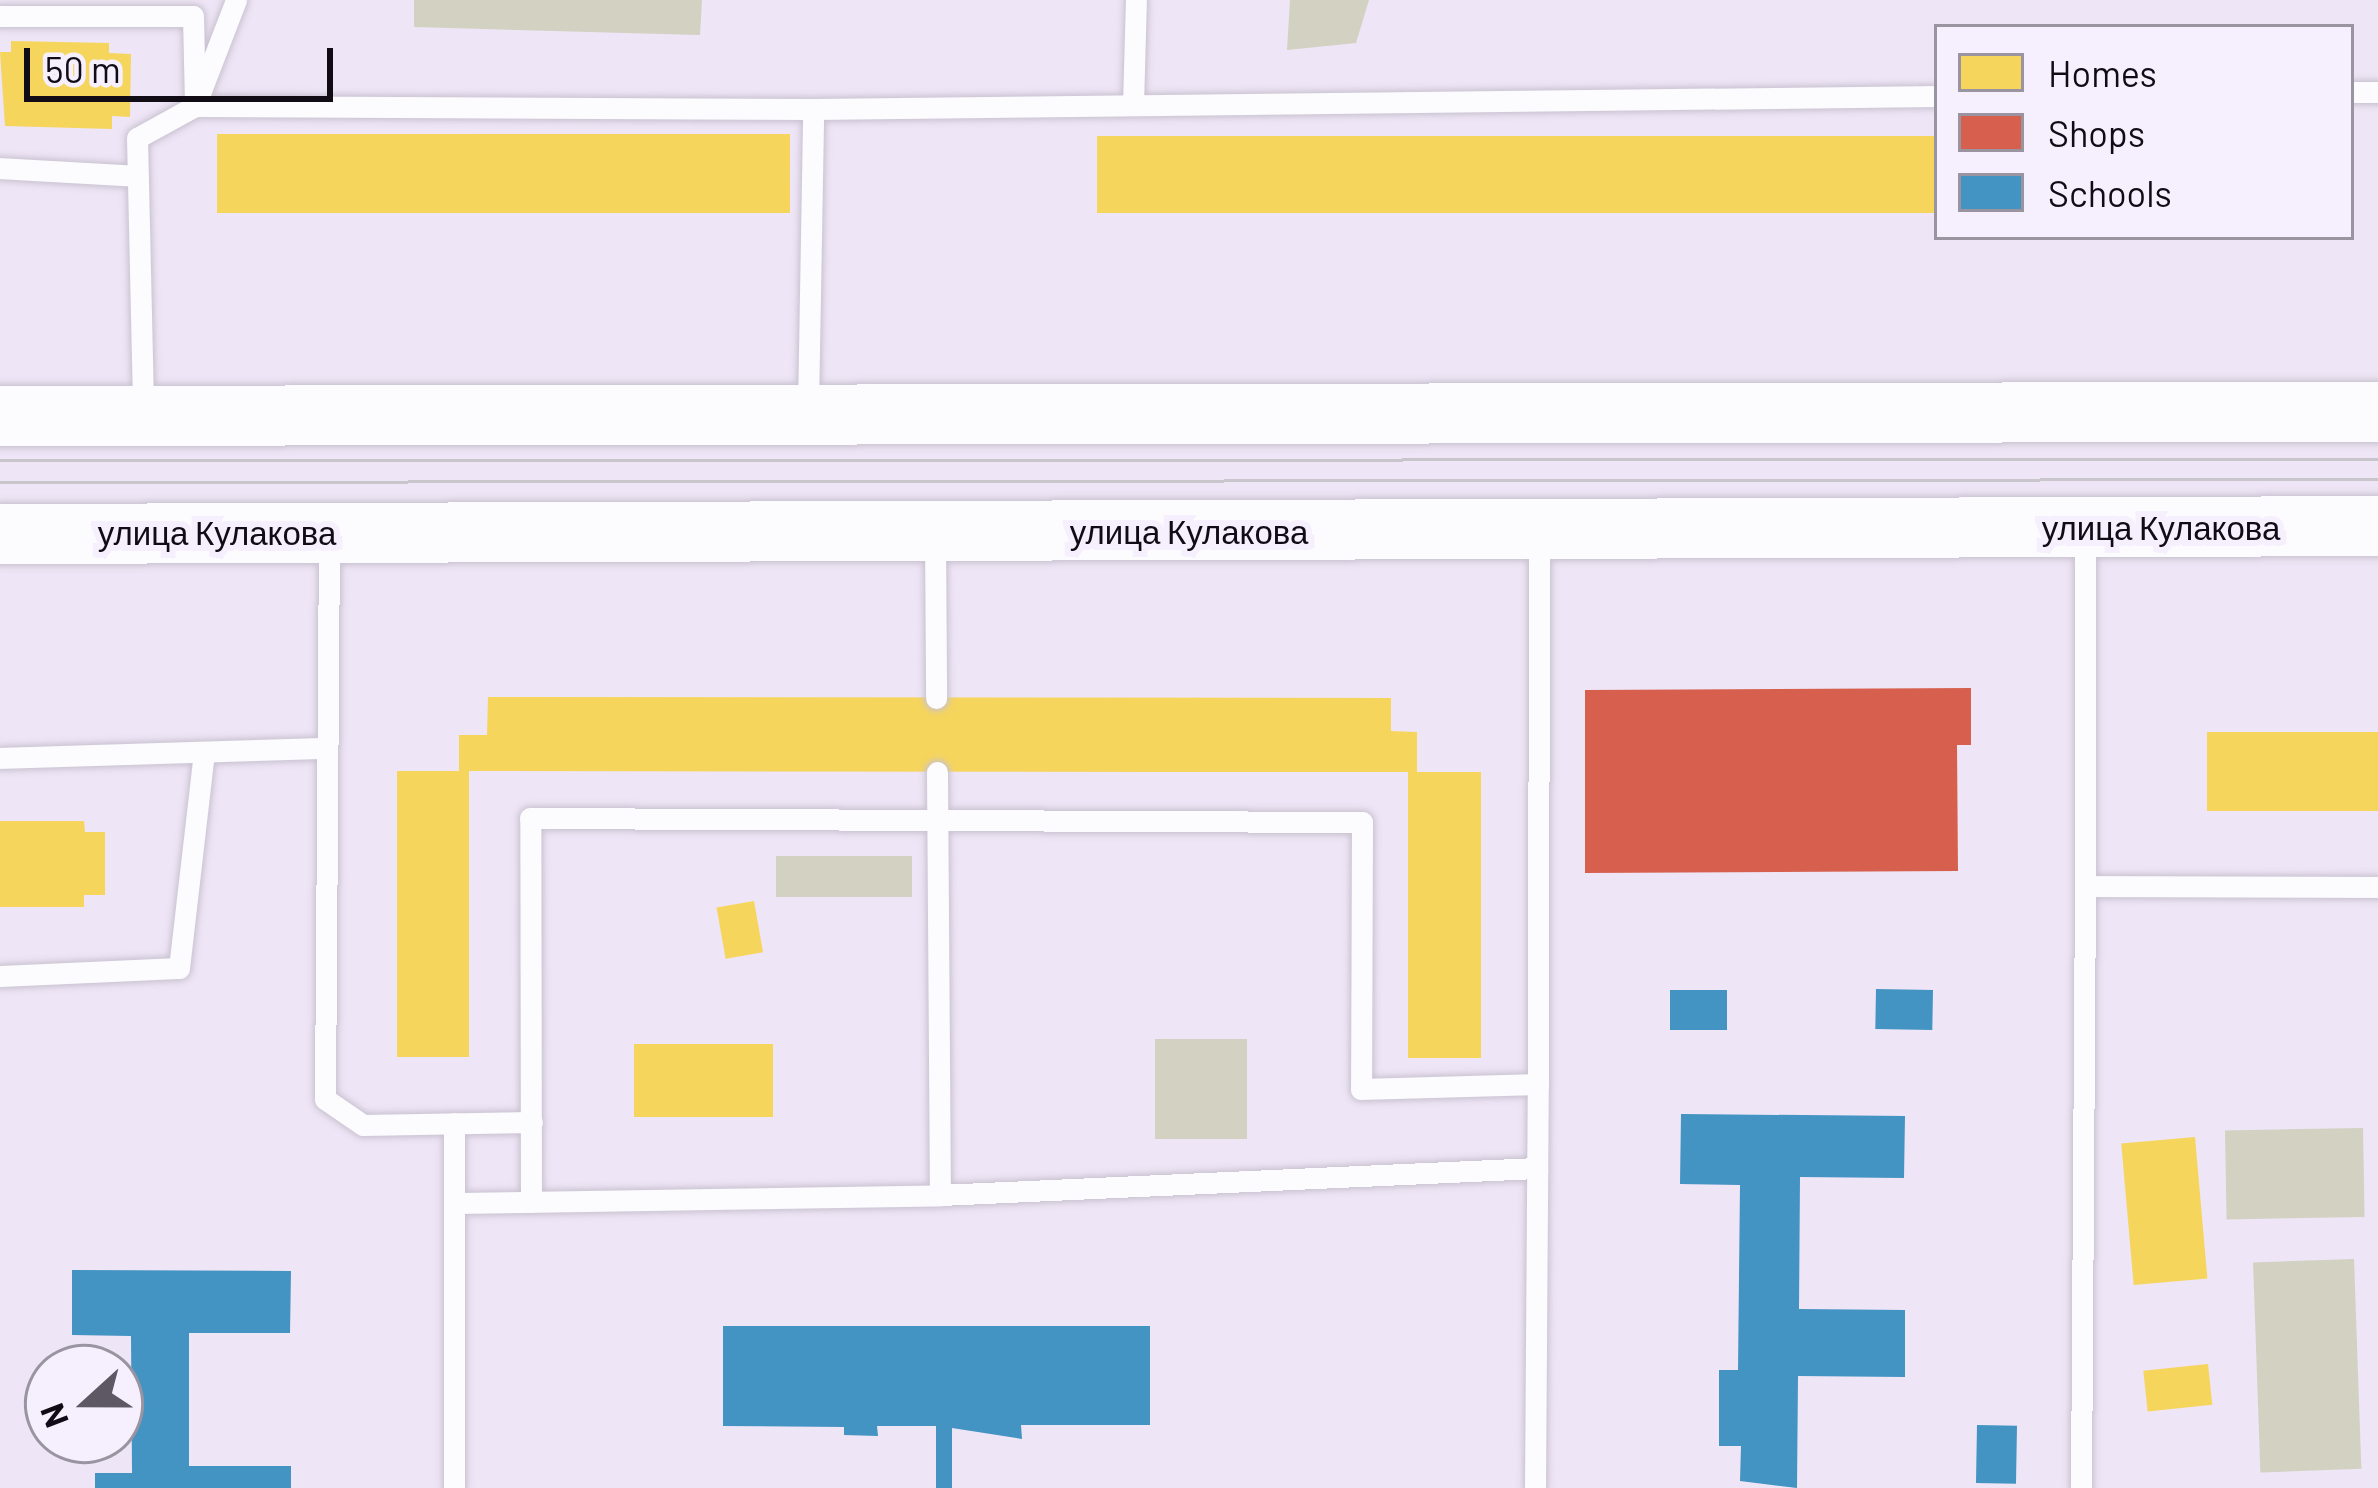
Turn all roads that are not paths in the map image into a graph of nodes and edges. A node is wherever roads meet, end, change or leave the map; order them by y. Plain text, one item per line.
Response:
1 (236, 0) edge
2 (1136, 0) edge
3 (0, 16) edge
4 (1934, 96) edge
5 (1133, 105) junction
6 (195, 106) junction
7 (813, 110) junction
8 (0, 168) edge
9 (138, 176) junction
10 (2378, 412) edge
11 (0, 416) edge
12 (142, 416) junction
13 (808, 418) junction
14 (2378, 526) edge
15 (2085, 529) junction
16 (1539, 530) junction
17 (329, 532) junction
18 (935, 533) junction
19 (0, 534) edge
20 (936, 698) dead end
21 (326, 748) junction
22 (204, 752) junction
23 (0, 758) edge
24 (937, 772) dead end
25 (937, 820) junction
26 (2085, 886) junction
27 (2378, 887) edge
28 (0, 976) edge
29 (1538, 1084) junction
30 (532, 1122) junction
31 (454, 1123) junction
32 (1537, 1168) junction
33 (940, 1195) junction
34 (531, 1202) junction
35 (454, 1203) junction
36 (454, 1488) edge
37 (1535, 1488) edge
38 (2081, 1488) edge

1 - 6 lane
2 - 5 lane
3 - 6 lane
4 - 5 lane
5 - 7 lane
6 - 7 lane
6 - 9 lane
7 - 13 lane
8 - 9 lane
9 - 12 lane
10 - 13 main road
11 - 12 main road
12 - 13 main road
14 - 15 main road, улица Кулакова
15 - 16 main road, улица Кулакова
15 - 26 lane
16 - 18 main road, улица Кулакова
16 - 29 lane
17 - 18 main road, улица Кулакова
17 - 19 main road, улица Кулакова
17 - 21 lane
18 - 20 lane
21 - 22 lane
21 - 31 lane
22 - 23 lane
22 - 28 lane
24 - 25 lane
25 - 29 lane
25 - 30 lane
25 - 33 lane
26 - 27 lane
26 - 38 lane
29 - 32 lane
30 - 31 lane
30 - 34 lane
31 - 35 lane
32 - 33 lane
32 - 37 lane
33 - 34 lane
34 - 35 lane
35 - 36 lane

